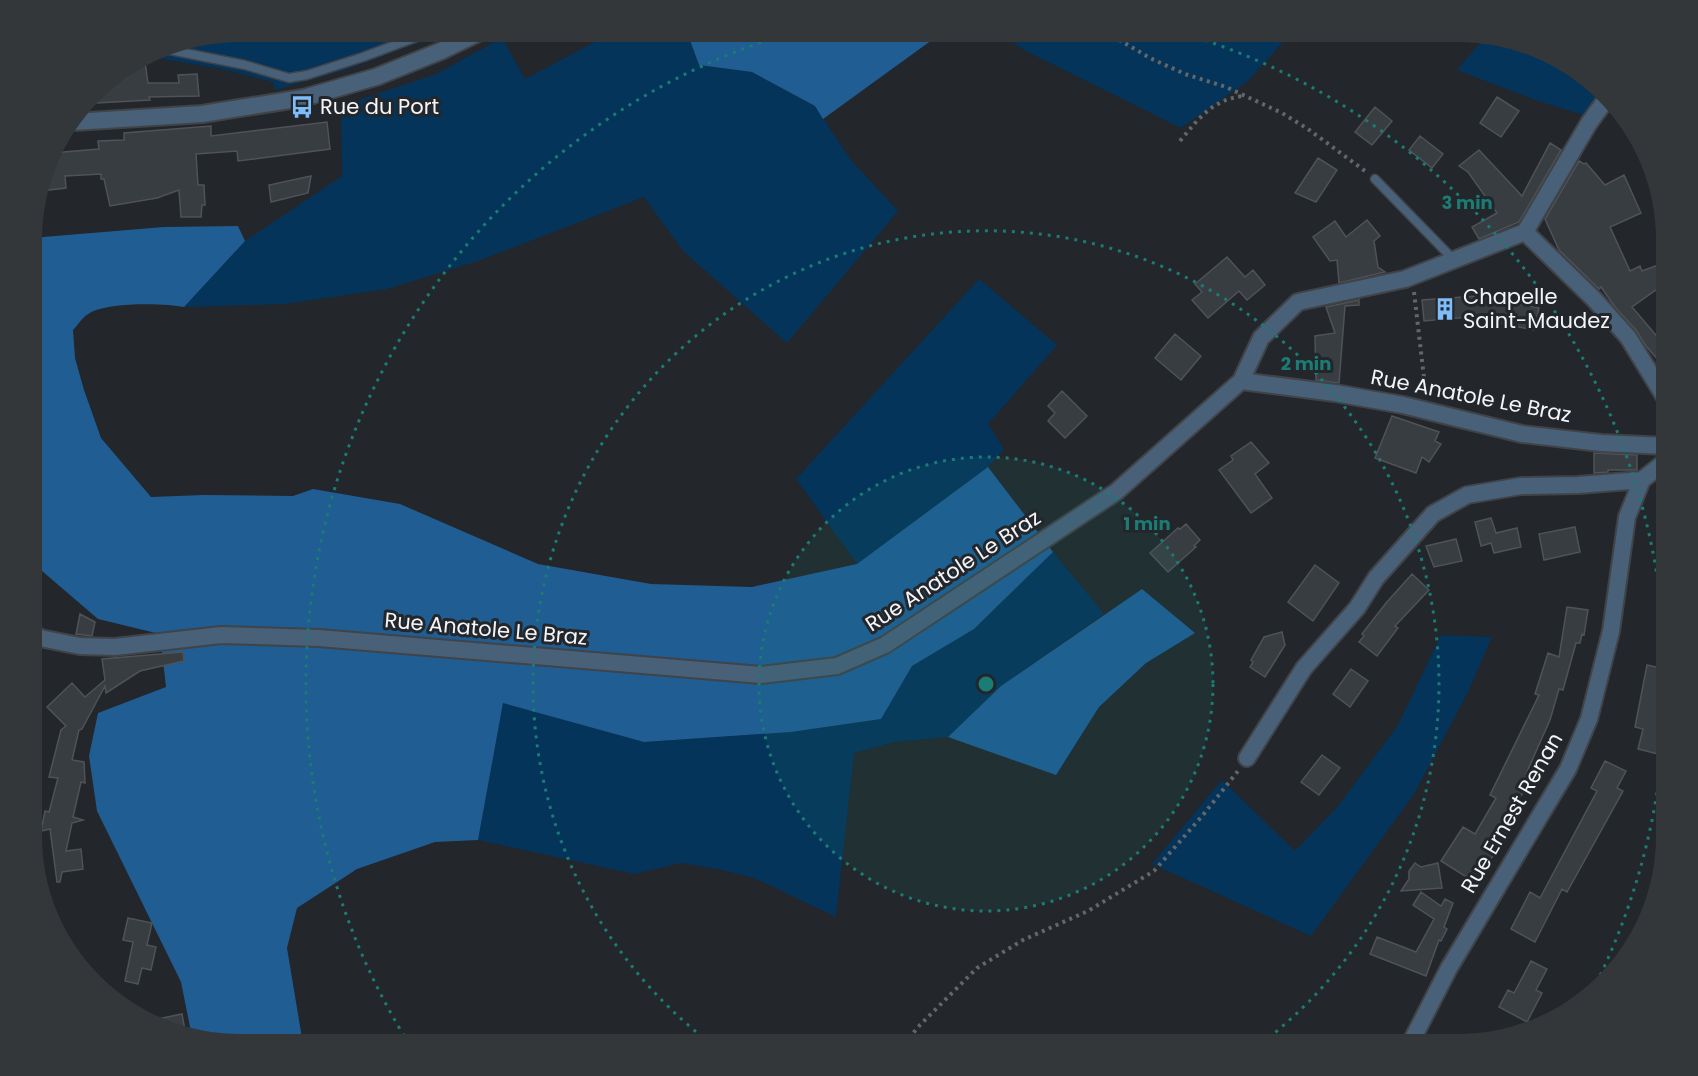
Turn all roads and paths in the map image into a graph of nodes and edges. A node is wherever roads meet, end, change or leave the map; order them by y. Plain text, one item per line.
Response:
1 (403, 42) edge
2 (459, 42) edge
3 (1124, 42) edge
4 (180, 52) edge
5 (1244, 96) junction
6 (1602, 105) edge
7 (82, 121) edge
8 (1180, 141) dead end
9 (1375, 179) joint
10 (1525, 232) junction
11 (1454, 260) junction
12 (1412, 276) junction
13 (1241, 381) junction
14 (1656, 383) edge
15 (1428, 411) junction
16 (1656, 446) edge
17 (1656, 468) edge
18 (1642, 480) junction
19 (42, 638) edge
20 (1247, 758) joint
21 (912, 1034) edge
22 (1415, 1034) edge

1 - 4 lane
2 - 7 street
3 - 5 path
5 - 8 path
5 - 9 path
6 - 10 street
9 - 11 lane
10 - 11 street
10 - 14 street
11 - 12 street
12 - 13 street
12 - 15 path
13 - 15 street, Rue Anatole Le Braz
13 - 19 street, Rue Anatole Le Braz
15 - 16 street, Rue Anatole Le Braz
17 - 18 street, Rue Ernest Renan
18 - 20 street
18 - 22 street, Rue Ernest Renan
20 - 21 path

